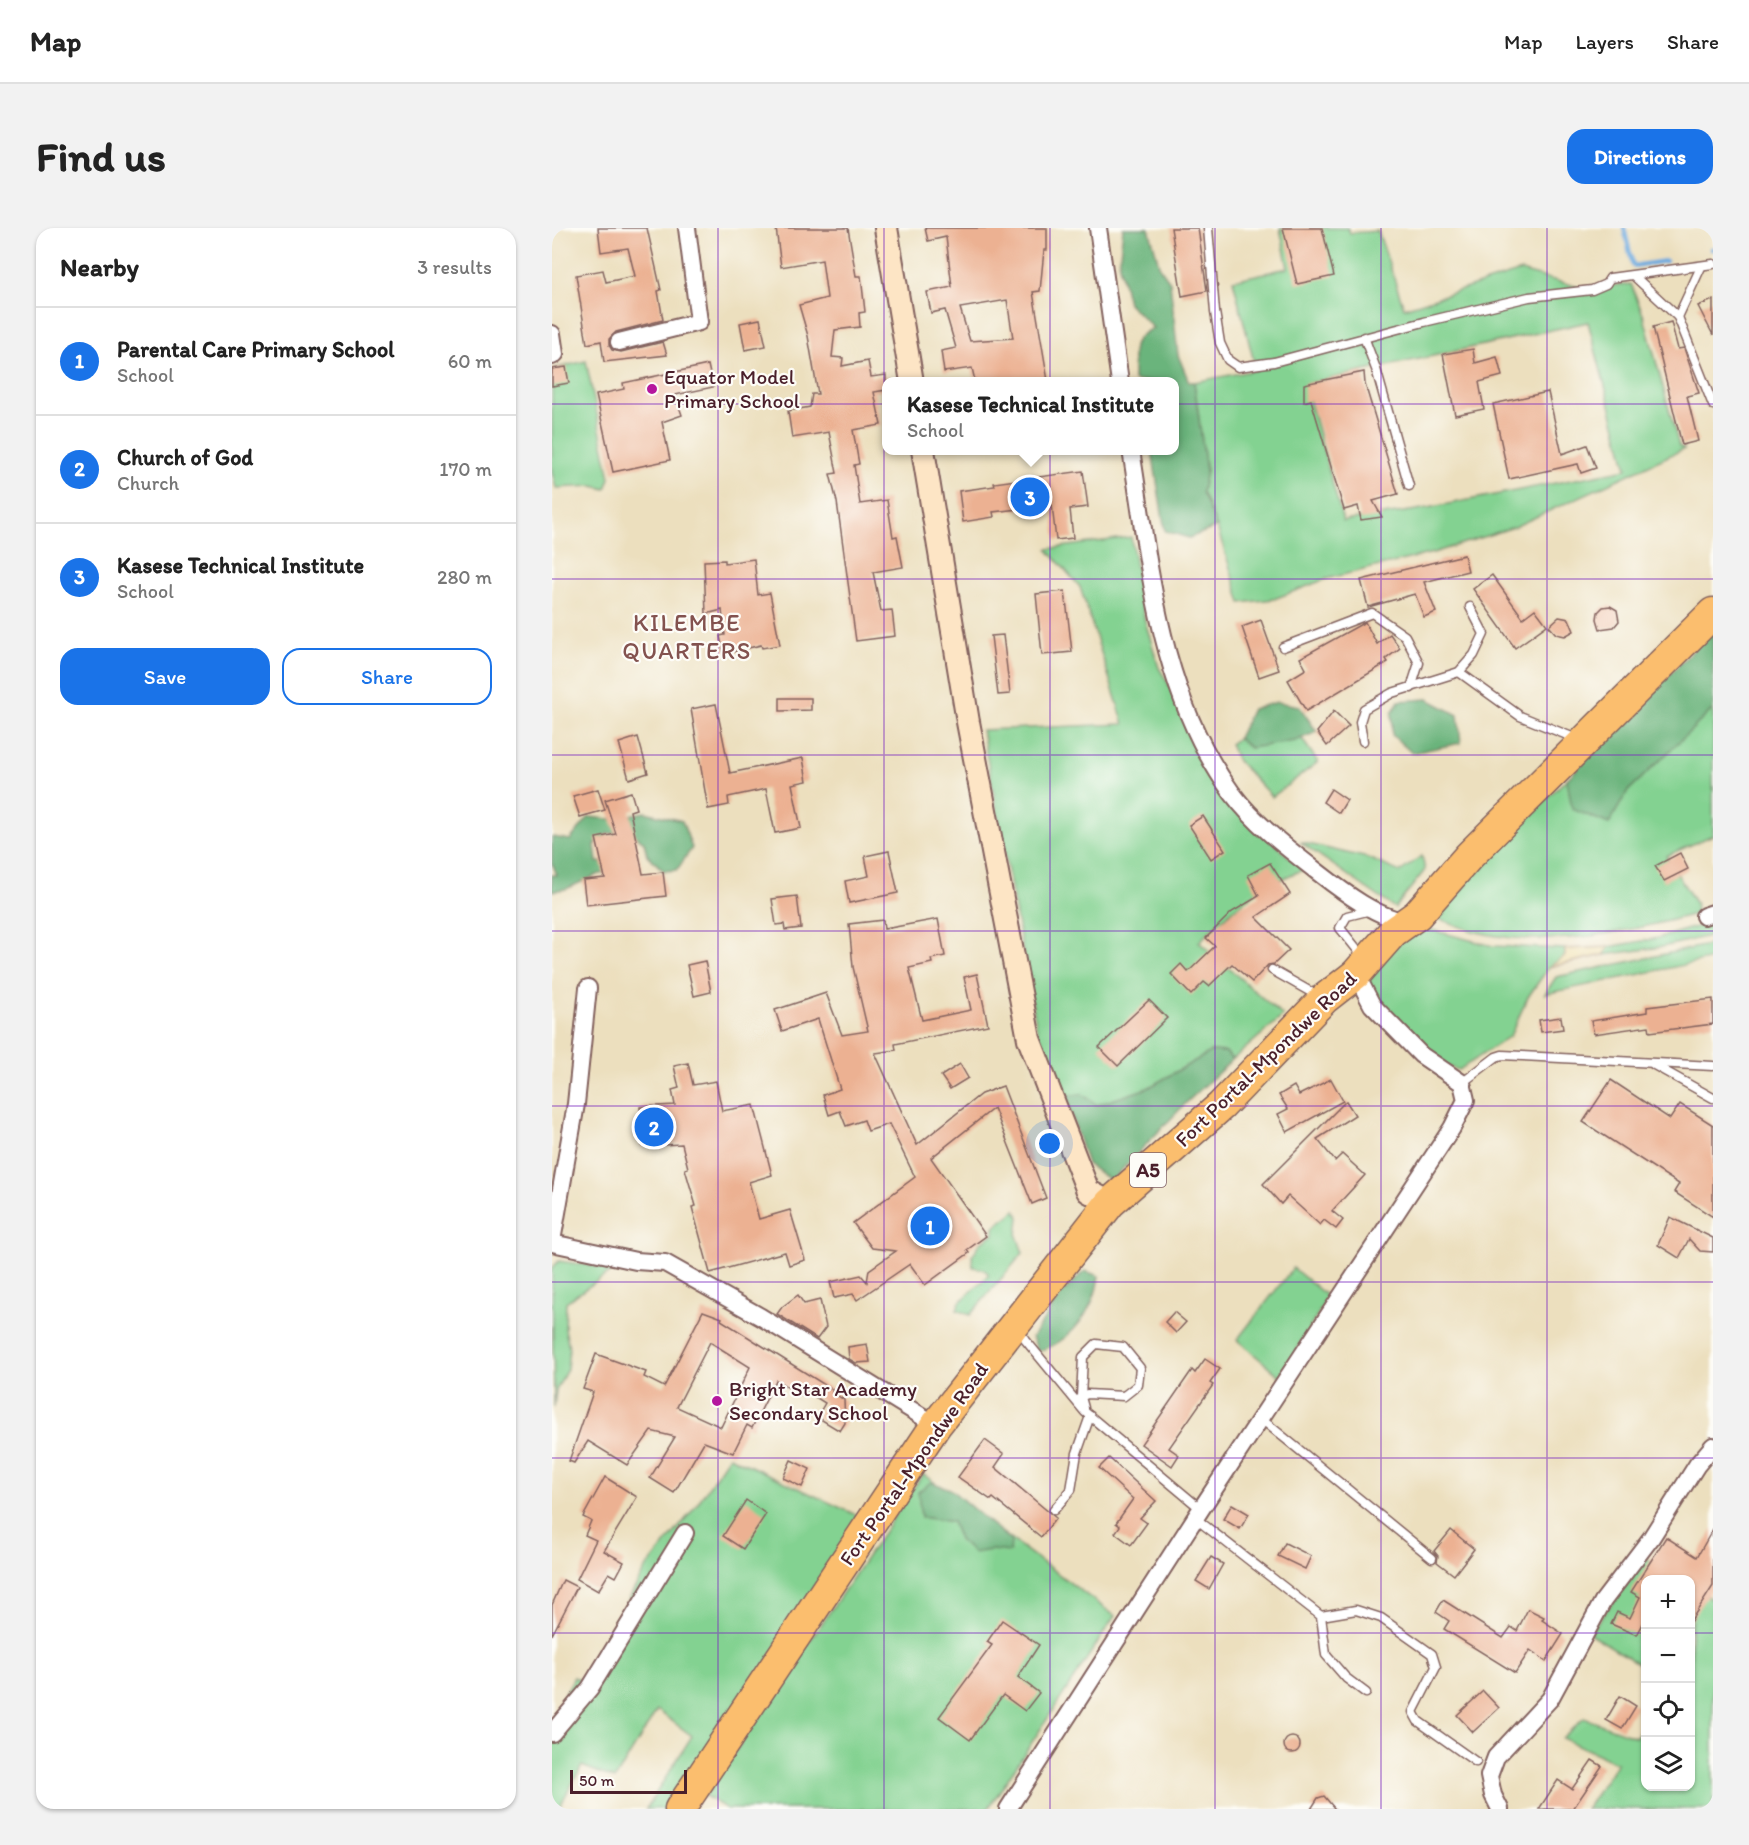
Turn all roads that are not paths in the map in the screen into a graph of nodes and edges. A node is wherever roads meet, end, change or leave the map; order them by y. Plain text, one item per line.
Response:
1 (687, 228) edge
2 (886, 228) edge
3 (1098, 228) edge
4 (1209, 228) edge
5 (1713, 264) edge
6 (1701, 267) junction
7 (1634, 276) junction
8 (1678, 317) junction
9 (552, 333) edge
10 (1364, 337) junction
11 (619, 342) dead end
12 (552, 356) edge
13 (911, 377) edge
14 (1119, 377) edge
15 (1713, 405) edge
16 (924, 455) edge
17 (1132, 455) edge
18 (1408, 486) dead end
19 (1470, 607) dead end
20 (1713, 614) edge
21 (1283, 647) dead end
22 (1459, 672) junction
23 (1411, 688) junction
24 (1363, 741) dead end
25 (1583, 742) junction
26 (1374, 909) junction
27 (1410, 922) junction
28 (1361, 967) junction
29 (1272, 970) dead end
30 (588, 988) dead end
31 (1324, 999) junction
32 (1651, 1063) junction
33 (1713, 1066) edge
34 (1462, 1083) junction
35 (1713, 1098) edge
36 (1110, 1203) junction
37 (552, 1242) edge
38 (1014, 1326) junction
39 (1081, 1397) junction
40 (1087, 1414) junction
41 (1260, 1418) junction
42 (936, 1425) junction
43 (1713, 1446) edge
44 (1054, 1510) dead end
45 (1198, 1513) junction
46 (685, 1533) dead end
47 (1432, 1558) dead end
48 (1321, 1616) junction
49 (1366, 1693) dead end
50 (552, 1733) edge
51 (1476, 1762) dead end
52 (680, 1809) edge
53 (1008, 1809) edge
54 (1500, 1809) edge

1 - 11 street
2 - 13 street
3 - 14 street
4 - 10 lane
5 - 6 lane
6 - 7 lane
6 - 8 lane
7 - 8 lane
7 - 10 lane
8 - 15 lane
9 - 12 street
10 - 18 lane
16 - 36 street
17 - 26 street
19 - 22 lane
20 - 25 highway, Fort Portal-Mpondwe Road / A5
21 - 23 lane
22 - 23 lane
22 - 25 lane
23 - 24 lane
25 - 27 highway, Fort Portal-Mpondwe Road / A5
26 - 27 street
26 - 28 lane
27 - 28 highway, Fort Portal-Mpondwe Road / A5
28 - 31 highway, Fort Portal-Mpondwe Road / A5
28 - 34 street
29 - 31 lane
30 - 37 street
31 - 36 highway, Fort Portal-Mpondwe Road / A5
32 - 33 lane
32 - 34 lane
32 - 35 lane
34 - 41 street
36 - 38 highway, Fort Portal-Mpondwe Road / A5
37 - 42 street
38 - 40 lane
38 - 42 highway, Fort Portal-Mpondwe Road / A5
39 - 39 lane
39 - 40 lane
40 - 44 lane
40 - 45 lane
41 - 45 street
41 - 47 lane
42 - 52 highway, Fort Portal-Mpondwe Road / A5
43 - 54 street
45 - 48 lane
45 - 53 street
46 - 50 street
48 - 49 lane
48 - 51 lane

